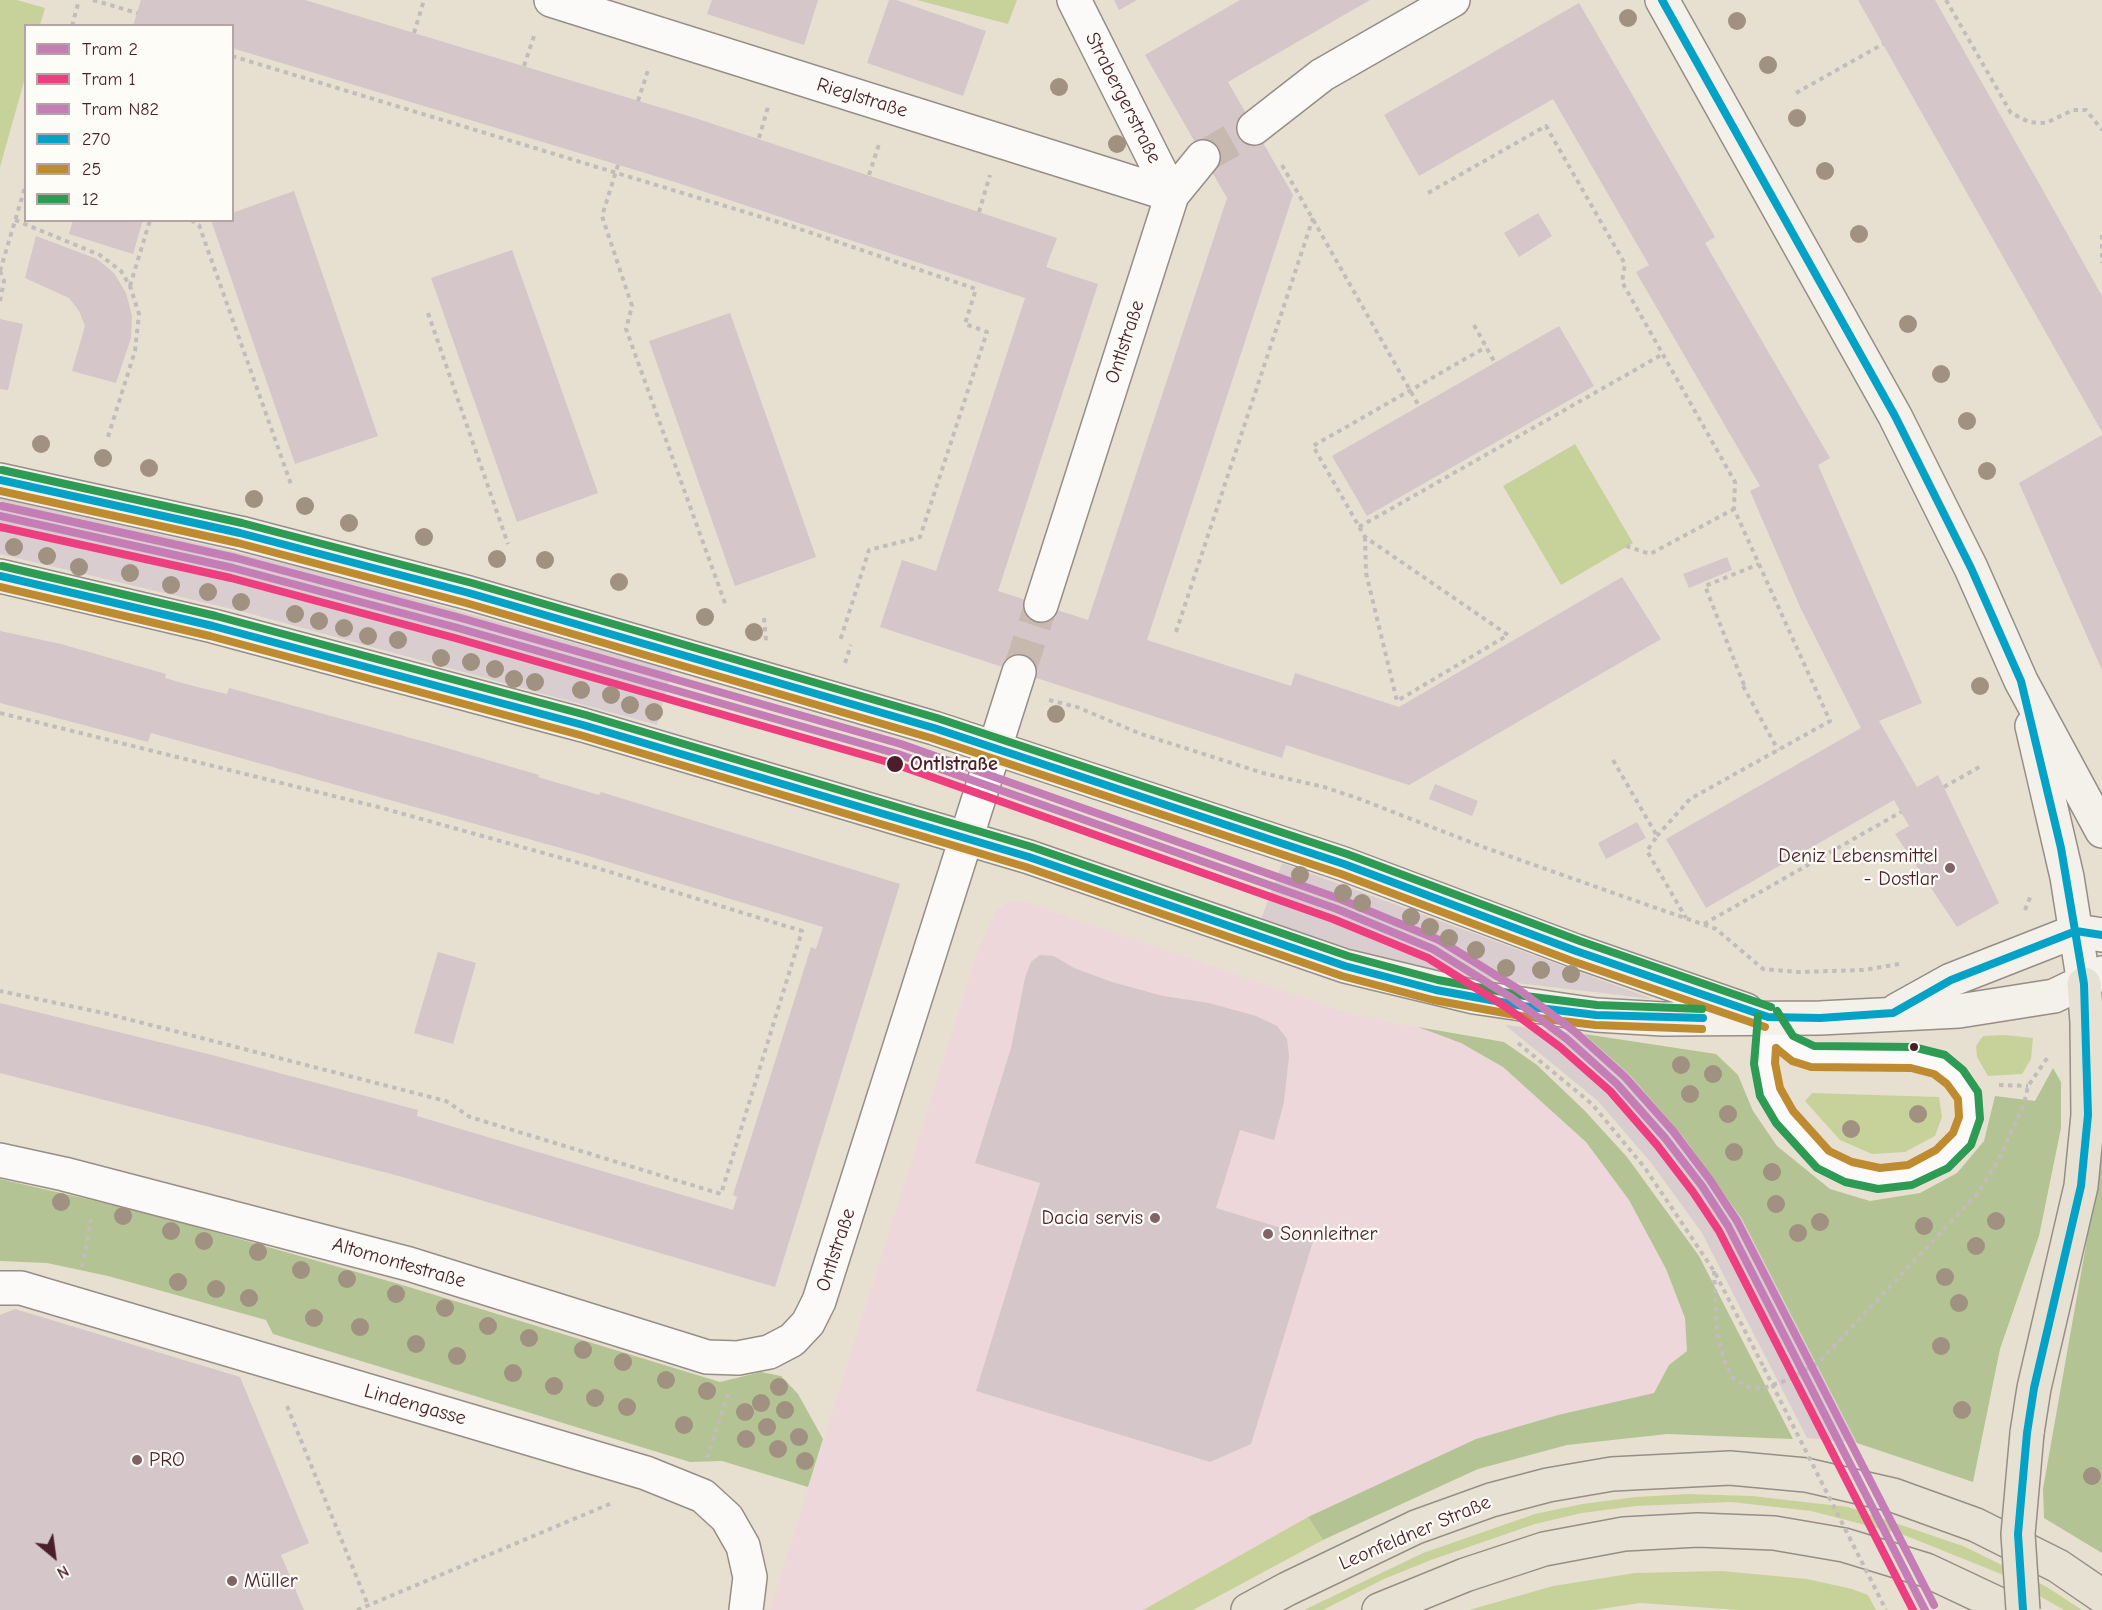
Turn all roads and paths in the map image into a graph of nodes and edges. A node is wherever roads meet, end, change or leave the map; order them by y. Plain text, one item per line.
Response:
1 (79, 0) edge
2 (93, 0) edge
3 (424, 0) edge
4 (1074, 0) edge
5 (1452, 0) edge
6 (1662, 0) edge
7 (1946, 0) edge
8 (137, 13) dead end
9 (544, 14) edge
10 (73, 24) edge
11 (414, 33) dead end
12 (1883, 44) dead end
13 (234, 57) edge
14 (651, 62) dead end
15 (524, 66) dead end
16 (1796, 93) dead end
17 (638, 101) dead end
18 (770, 101) dead end
19 (1254, 128) tunnel mouth
20 (884, 129) dead end
21 (2102, 130) edge
22 (759, 138) dead end
23 (1203, 157) tunnel mouth
24 (618, 165) dead end
25 (1282, 165) dead end
26 (993, 166) dead end
27 (615, 173) junction
28 (869, 175) dead end
29 (24, 191) edge
30 (1428, 193) dead end
31 (1172, 195) junction
32 (979, 212) dead end
33 (1313, 218) junction
34 (15, 220) junction
35 (149, 222) edge
36 (194, 222) edge
37 (2102, 235) edge
38 (2102, 263) edge
39 (0, 271) edge
40 (130, 286) junction
41 (0, 301) edge
42 (428, 313) dead end
43 (1474, 325) dead end
44 (1486, 347) junction
45 (1663, 354) junction
46 (1495, 363) dead end
47 (1410, 390) junction
48 (1419, 406) dead end
49 (107, 440) dead end
50 (0, 480) edge
51 (292, 487) dead end
52 (1734, 509) junction
53 (1359, 527) junction
54 (1365, 537) junction
55 (508, 544) dead end
56 (1626, 546) dead end
57 (1760, 564) junction
58 (0, 576) edge
59 (1041, 605) tunnel mouth
60 (726, 606) dead end
61 (764, 618) dead end
62 (1176, 632) dead end
63 (840, 642) dead end
64 (851, 645) dead end
65 (767, 653) dead end
66 (844, 665) dead end
67 (1019, 672) tunnel mouth
68 (2021, 681) junction
69 (1045, 700) dead end
70 (0, 713) edge
71 (994, 749) junction
72 (1778, 750) junction
73 (1612, 760) dead end
74 (1983, 765) dead end
75 (1944, 787) dead end
76 (1901, 812) dead end
77 (2102, 831) edge
78 (1658, 836) junction
79 (966, 837) junction
80 (2033, 892) dead end
81 (2024, 912) dead end
82 (1686, 918) junction
83 (1703, 924) junction
84 (2089, 933) edge
85 (1906, 963) dead end
86 (2093, 979) edge
87 (0, 991) edge
88 (1893, 1013) junction
89 (1768, 1017) junction
90 (1516, 1041) dead end
91 (2052, 1053) dead end
92 (1989, 1085) dead end
93 (2028, 1086) junction
94 (0, 1160) edge
95 (98, 1183) junction
96 (1714, 1271) junction
97 (80, 1278) dead end
98 (0, 1288) edge
99 (792, 1340) joint
100 (268, 1361) junction
101 (729, 1390) dead end
102 (665, 1481) junction
103 (2102, 1596) edge
104 (368, 1605) junction
105 (357, 1610) edge
106 (746, 1610) edge
107 (1248, 1610) edge
108 (1379, 1610) edge
109 (1886, 1610) edge
110 (2011, 1610) edge
111 (2023, 1610) edge

1 - 10 path
2 - 8 path
3 - 11 path
4 - 31 street, Strabergerstraße
5 - 19 street
6 - 68 main road
7 - 21 path
9 - 15 path
9 - 31 street, Rieglstraße
12 - 16 path
13 - 27 path
14 - 17 path
18 - 22 path
20 - 28 path
23 - 31 street, Ontlstraße
24 - 27 path
25 - 33 path
26 - 32 path
27 - 60 path
27 - 63 path
29 - 34 path
30 - 45 path
31 - 59 street, Ontlstraße
33 - 47 path
33 - 62 path
34 - 39 path
34 - 40 path
35 - 40 path
36 - 51 path
37 - 38 path
39 - 41 path
40 - 49 path
42 - 55 path
43 - 44 path
44 - 46 path
44 - 47 path
45 - 52 path
45 - 53 path
47 - 48 path
47 - 53 path
50 - 71 main road
52 - 56 path
52 - 57 path
53 - 54 path
54 - 54 path
57 - 72 path
57 - 72 path
58 - 79 main road
61 - 65 path
64 - 66 path
67 - 71 street, Ontlstraße
68 - 77 main road
68 - 84 main road
69 - 82 path
70 - 87 path
71 - 79 street, Ontlstraße
71 - 89 main road
72 - 78 path
73 - 78 path
74 - 75 path
76 - 83 path
78 - 82 path
79 - 89 main road
79 - 99 street, Ontlstraße
80 - 81 path
82 - 83 path
83 - 85 path
84 - 86 main road
84 - 88 main road
86 - 88 main road
86 - 111 main road, bridge
88 - 89 main road
89 - 89 lane
90 - 96 path
91 - 93 path
92 - 93 path
93 - 96 path
94 - 95 street, Altomontestraße
95 - 97 path
95 - 99 street, Altomontestraße
96 - 109 path, bridge
98 - 100 street, Lindengasse
100 - 102 street, Lindengasse
100 - 104 path
101 - 102 path
102 - 104 path
102 - 106 street, Lindengasse
103 - 107 main road, Leonfeldner Straße
104 - 105 path
108 - 110 main road

